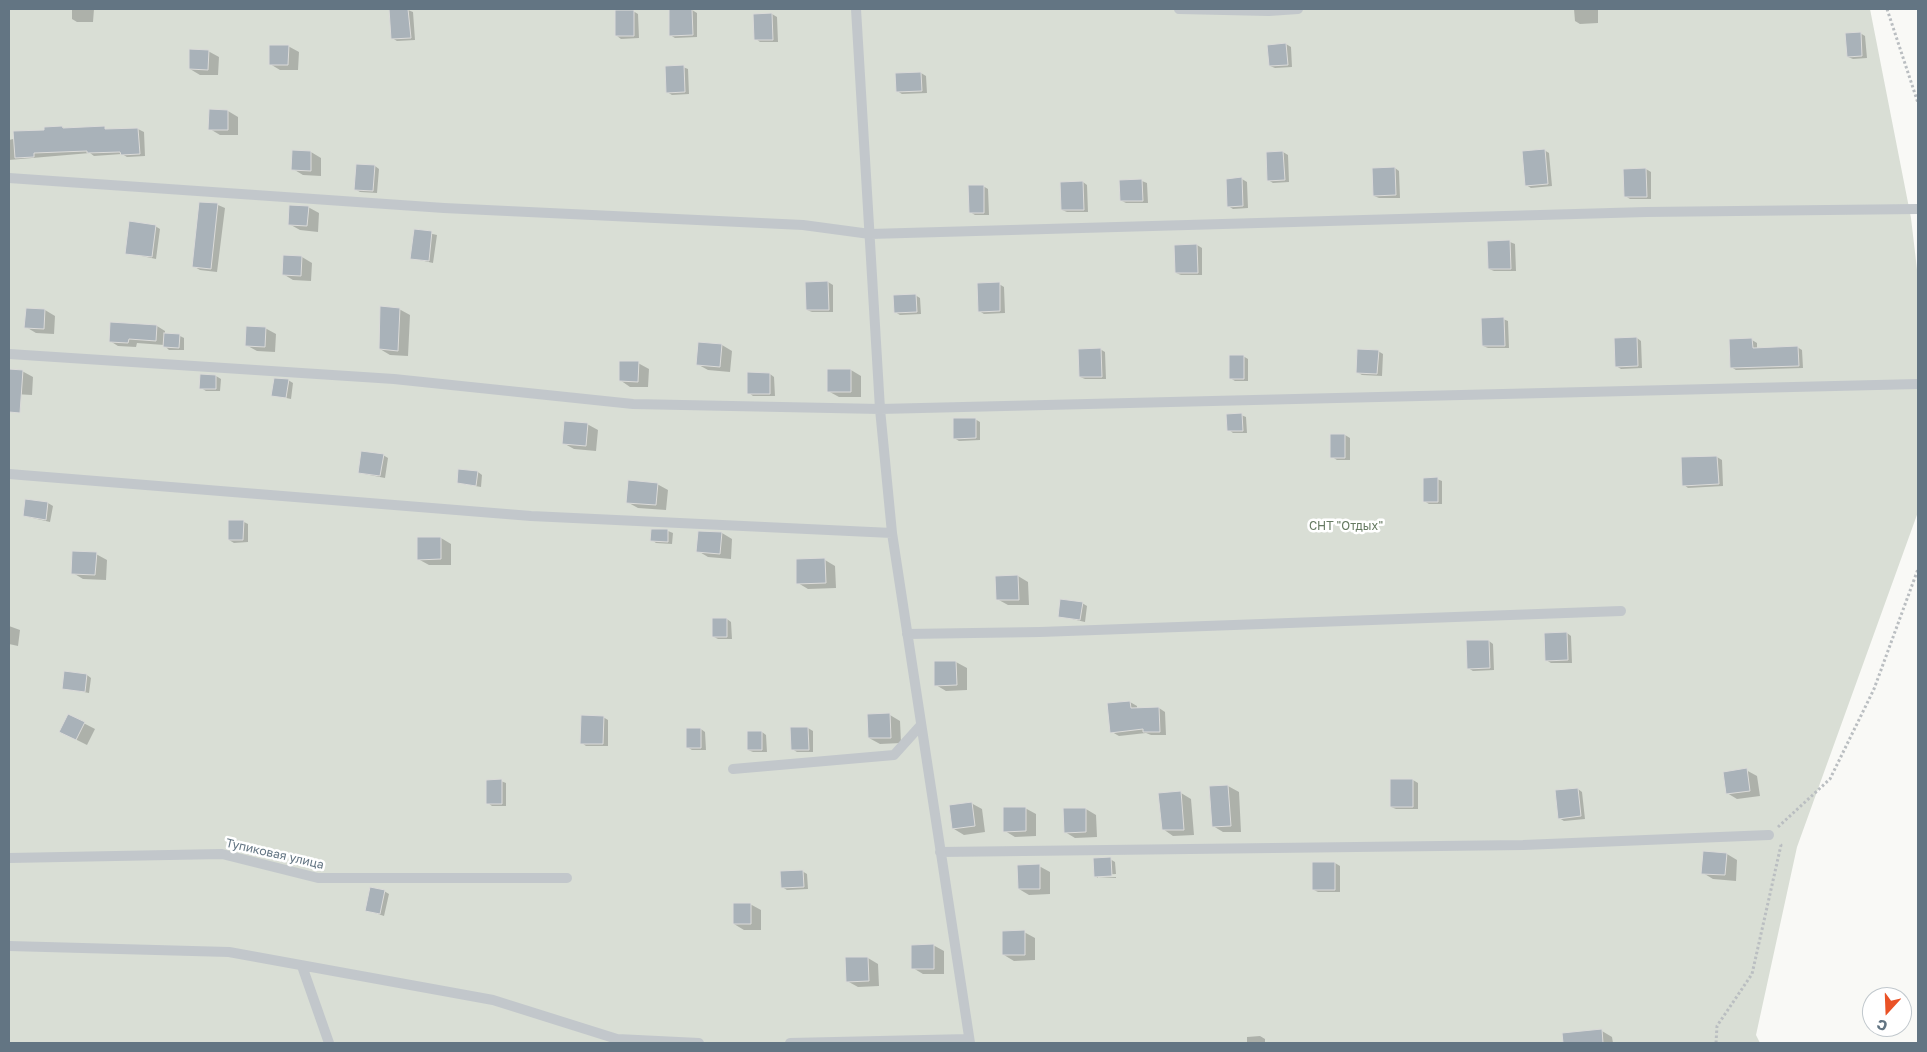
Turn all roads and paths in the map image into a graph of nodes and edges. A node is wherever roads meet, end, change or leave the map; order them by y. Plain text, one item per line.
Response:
1 (856, 9) edge
2 (1179, 9) edge
3 (1298, 9) edge
4 (1887, 9) edge
5 (1918, 103) edge
6 (9, 178) edge
7 (1918, 209) edge
8 (870, 234) junction
9 (9, 354) edge
10 (1918, 384) edge
11 (880, 409) junction
12 (9, 474) edge
13 (892, 533) junction
14 (1918, 569) edge
15 (1621, 612) dead end
16 (907, 634) junction
17 (921, 725) junction
18 (733, 769) dead end
19 (1769, 835) junction
20 (940, 852) junction
21 (9, 858) edge
22 (567, 878) dead end
23 (9, 946) edge
24 (302, 966) junction
25 (970, 1041) edge
26 (329, 1043) edge
27 (699, 1043) edge
28 (790, 1043) edge
29 (1716, 1043) edge

1 - 8 lane
2 - 3 lane
4 - 5 path
6 - 8 lane
7 - 8 lane
8 - 11 lane
9 - 11 lane
10 - 11 lane
11 - 13 lane
12 - 13 lane
13 - 16 lane
14 - 19 path
15 - 16 lane
16 - 17 lane
17 - 18 lane
17 - 20 lane
19 - 20 lane
19 - 29 path
20 - 25 lane
21 - 22 lane, Тупиковая улица
23 - 24 lane
24 - 26 lane
24 - 27 lane
25 - 28 lane

